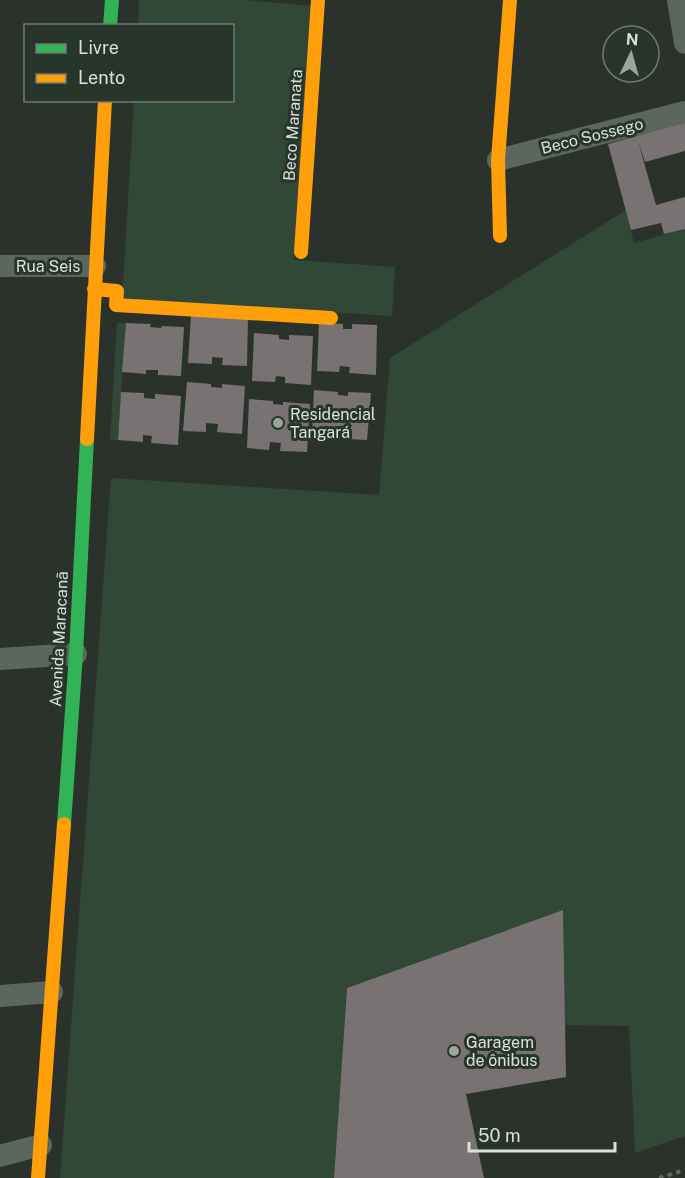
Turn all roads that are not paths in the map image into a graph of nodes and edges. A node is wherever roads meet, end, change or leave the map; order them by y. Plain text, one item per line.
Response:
1 (112, 0) edge
2 (318, 0) edge
3 (510, 0) edge
4 (678, 0) edge
5 (110, 24) edge
6 (685, 43) edge
7 (105, 102) edge
8 (685, 112) edge
9 (498, 159) junction
10 (500, 236) dead end
11 (301, 252) dead end
12 (0, 266) edge
13 (95, 266) junction
14 (94, 289) junction
15 (331, 318) dead end
16 (76, 654) junction
17 (0, 659) edge
18 (52, 992) junction
19 (0, 996) edge
20 (40, 1145) junction
21 (0, 1156) edge
22 (38, 1178) edge

1 - 5 street
2 - 11 street, Beco Maranata
3 - 9 street
4 - 6 street
7 - 13 street, Avenida Maracanã
8 - 9 street, Beco Sossego
9 - 10 street
12 - 13 street, Rua Seis
13 - 14 street, Avenida Maracanã
14 - 15 street
14 - 16 street, Avenida Maracanã
16 - 17 street
16 - 18 street, Avenida Maracanã
18 - 19 street
18 - 20 street, Avenida Maracanã
20 - 21 street
20 - 22 street, Avenida Maracanã

